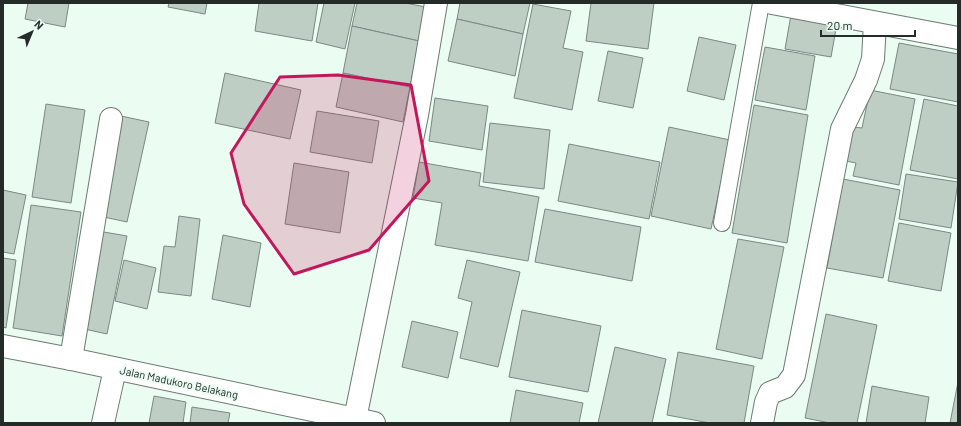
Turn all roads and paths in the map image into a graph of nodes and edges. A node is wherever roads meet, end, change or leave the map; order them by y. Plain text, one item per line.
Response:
1 (436, 3) edge
2 (761, 3) edge
3 (772, 3) edge
4 (875, 23) junction
5 (958, 38) edge
6 (111, 119) dead end
7 (722, 223) dead end
8 (3, 346) edge
9 (71, 359) junction
10 (115, 369) junction
11 (351, 420) edge
12 (103, 423) edge
13 (762, 423) edge

1 - 11 street
2 - 7 lane
3 - 4 street
4 - 5 street
4 - 13 street
6 - 9 street
8 - 9 street, Jalan Madukoro Belakang
9 - 10 street, Jalan Madukoro Belakang
10 - 11 street, Jalan Madukoro Belakang
10 - 12 street

